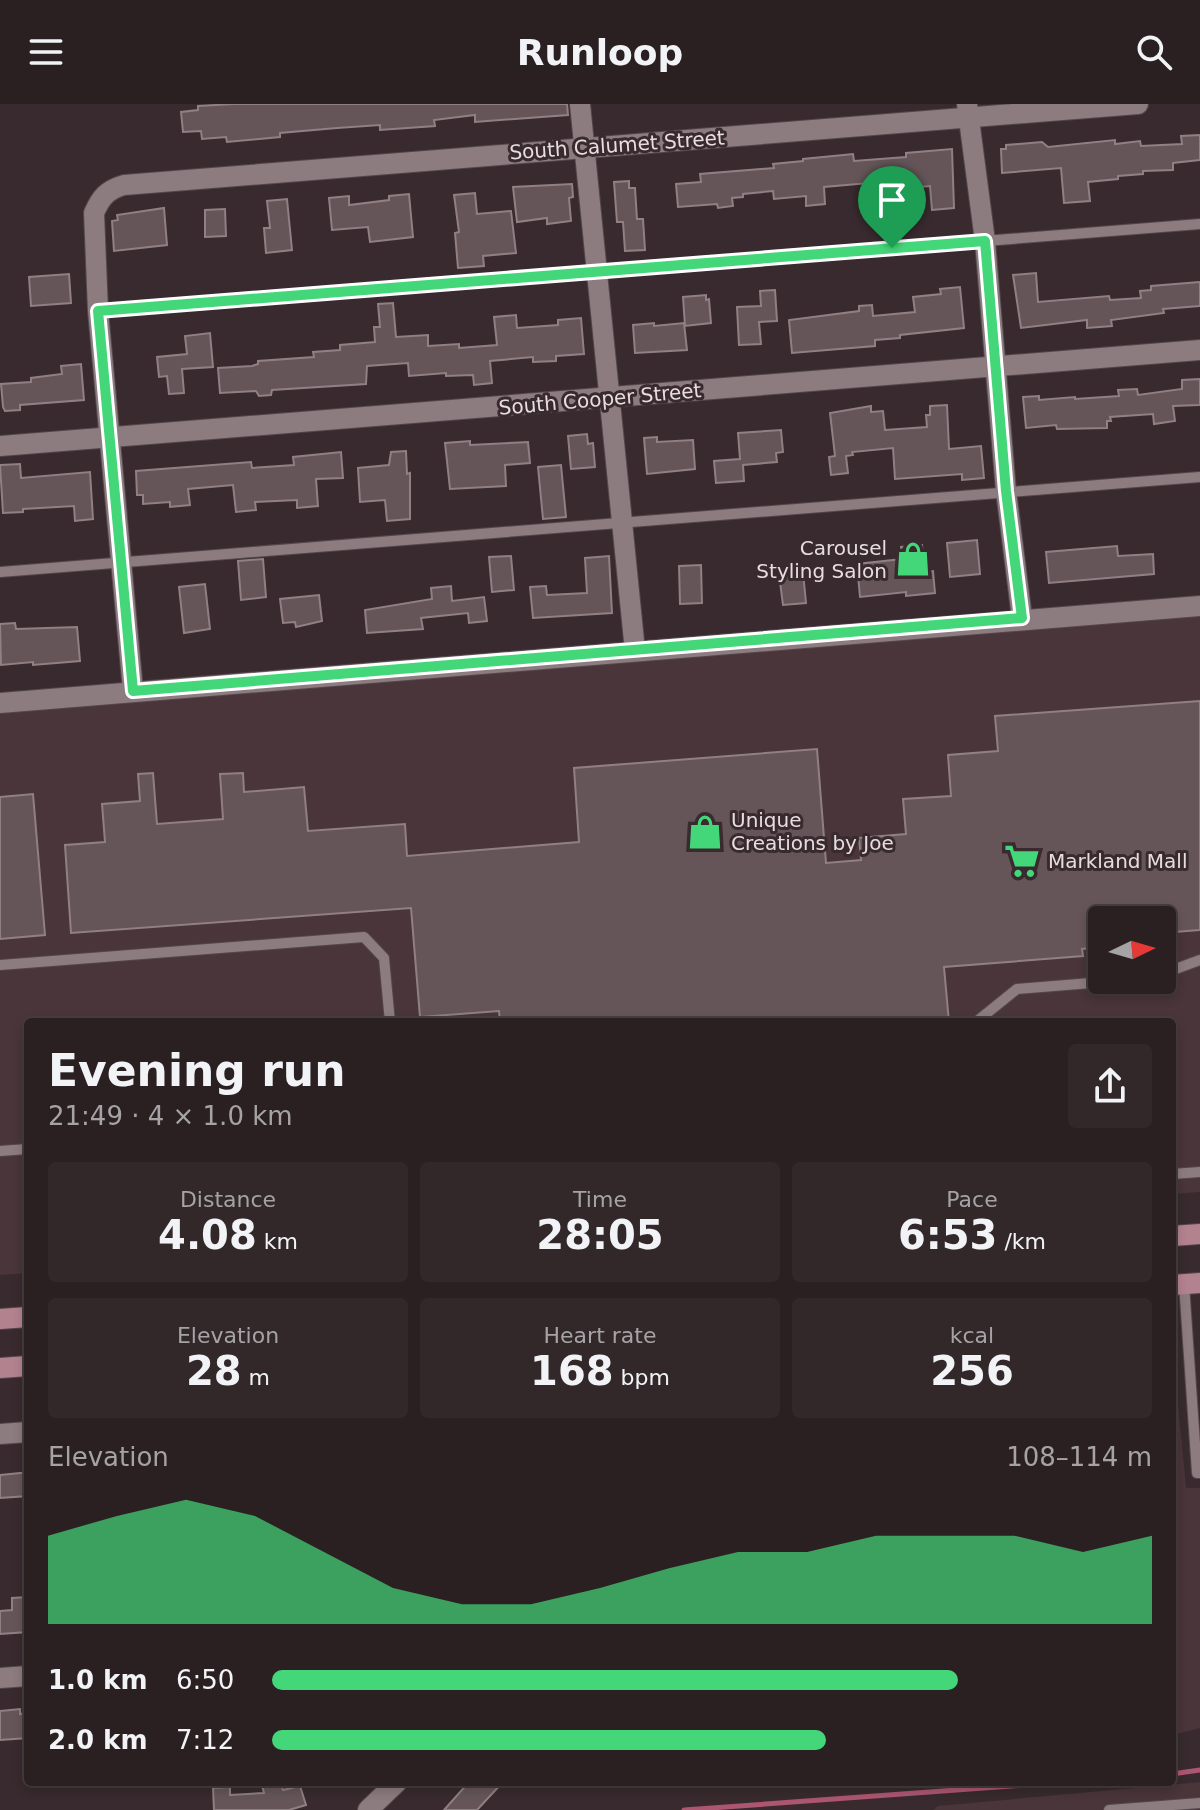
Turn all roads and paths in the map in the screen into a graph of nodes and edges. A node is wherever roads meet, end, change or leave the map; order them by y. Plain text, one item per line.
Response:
1 (580, 104) edge
2 (1138, 104) edge
3 (968, 111) edge
4 (584, 147) junction
5 (1200, 224) edge
6 (985, 241) junction
7 (598, 271) junction
8 (98, 311) junction
9 (1200, 350) edge
10 (995, 367) junction
11 (611, 398) junction
12 (110, 438) junction
13 (0, 446) edge
14 (1200, 477) edge
15 (1006, 491) junction
16 (622, 521) junction
17 (122, 563) junction
18 (0, 572) edge
19 (1200, 606) edge
20 (1022, 618) junction
21 (635, 651) junction
22 (133, 691) junction
23 (0, 703) edge
24 (1200, 960) edge
25 (0, 965) edge
26 (1176, 969) edge
27 (1088, 983) edge
28 (390, 1018) edge
29 (981, 1018) edge
30 (24, 1149) edge
31 (0, 1151) edge
32 (1200, 1172) edge
33 (1176, 1174) edge
34 (1200, 1234) edge
35 (1176, 1236) edge
36 (1185, 1284) edge
37 (24, 1317) edge
38 (0, 1319) edge
39 (24, 1366) edge
40 (0, 1368) edge
41 (24, 1432) edge
42 (0, 1434) edge
43 (1200, 1473) edge
44 (24, 1676) edge
45 (0, 1678) edge
46 (393, 1786) edge
47 (1200, 1803) edge
48 (368, 1810) edge
49 (1109, 1810) edge

1 - 4 street
2 - 3 street, South Calumet Street
3 - 4 street, South Calumet Street
3 - 6 street
4 - 7 street
4 - 8 street, South Calumet Street
5 - 6 lane
6 - 7 lane
6 - 10 street
7 - 8 lane
7 - 11 street
8 - 12 street
9 - 10 street, South Cooper Street
10 - 11 street, South Cooper Street
10 - 15 street
11 - 12 street, South Cooper Street
11 - 16 street
12 - 13 street, South Cooper Street
12 - 17 street
14 - 15 lane
15 - 16 lane
15 - 20 street
16 - 17 lane
16 - 21 street
17 - 18 lane
17 - 22 street
19 - 20 street
20 - 21 street
21 - 22 street
22 - 23 street
24 - 26 lane
25 - 28 lane
27 - 29 lane
30 - 31 lane
32 - 33 lane
34 - 35 main road
36 - 43 lane
37 - 38 main road
39 - 40 main road
41 - 42 street
44 - 45 street
46 - 48 street
47 - 49 lane

